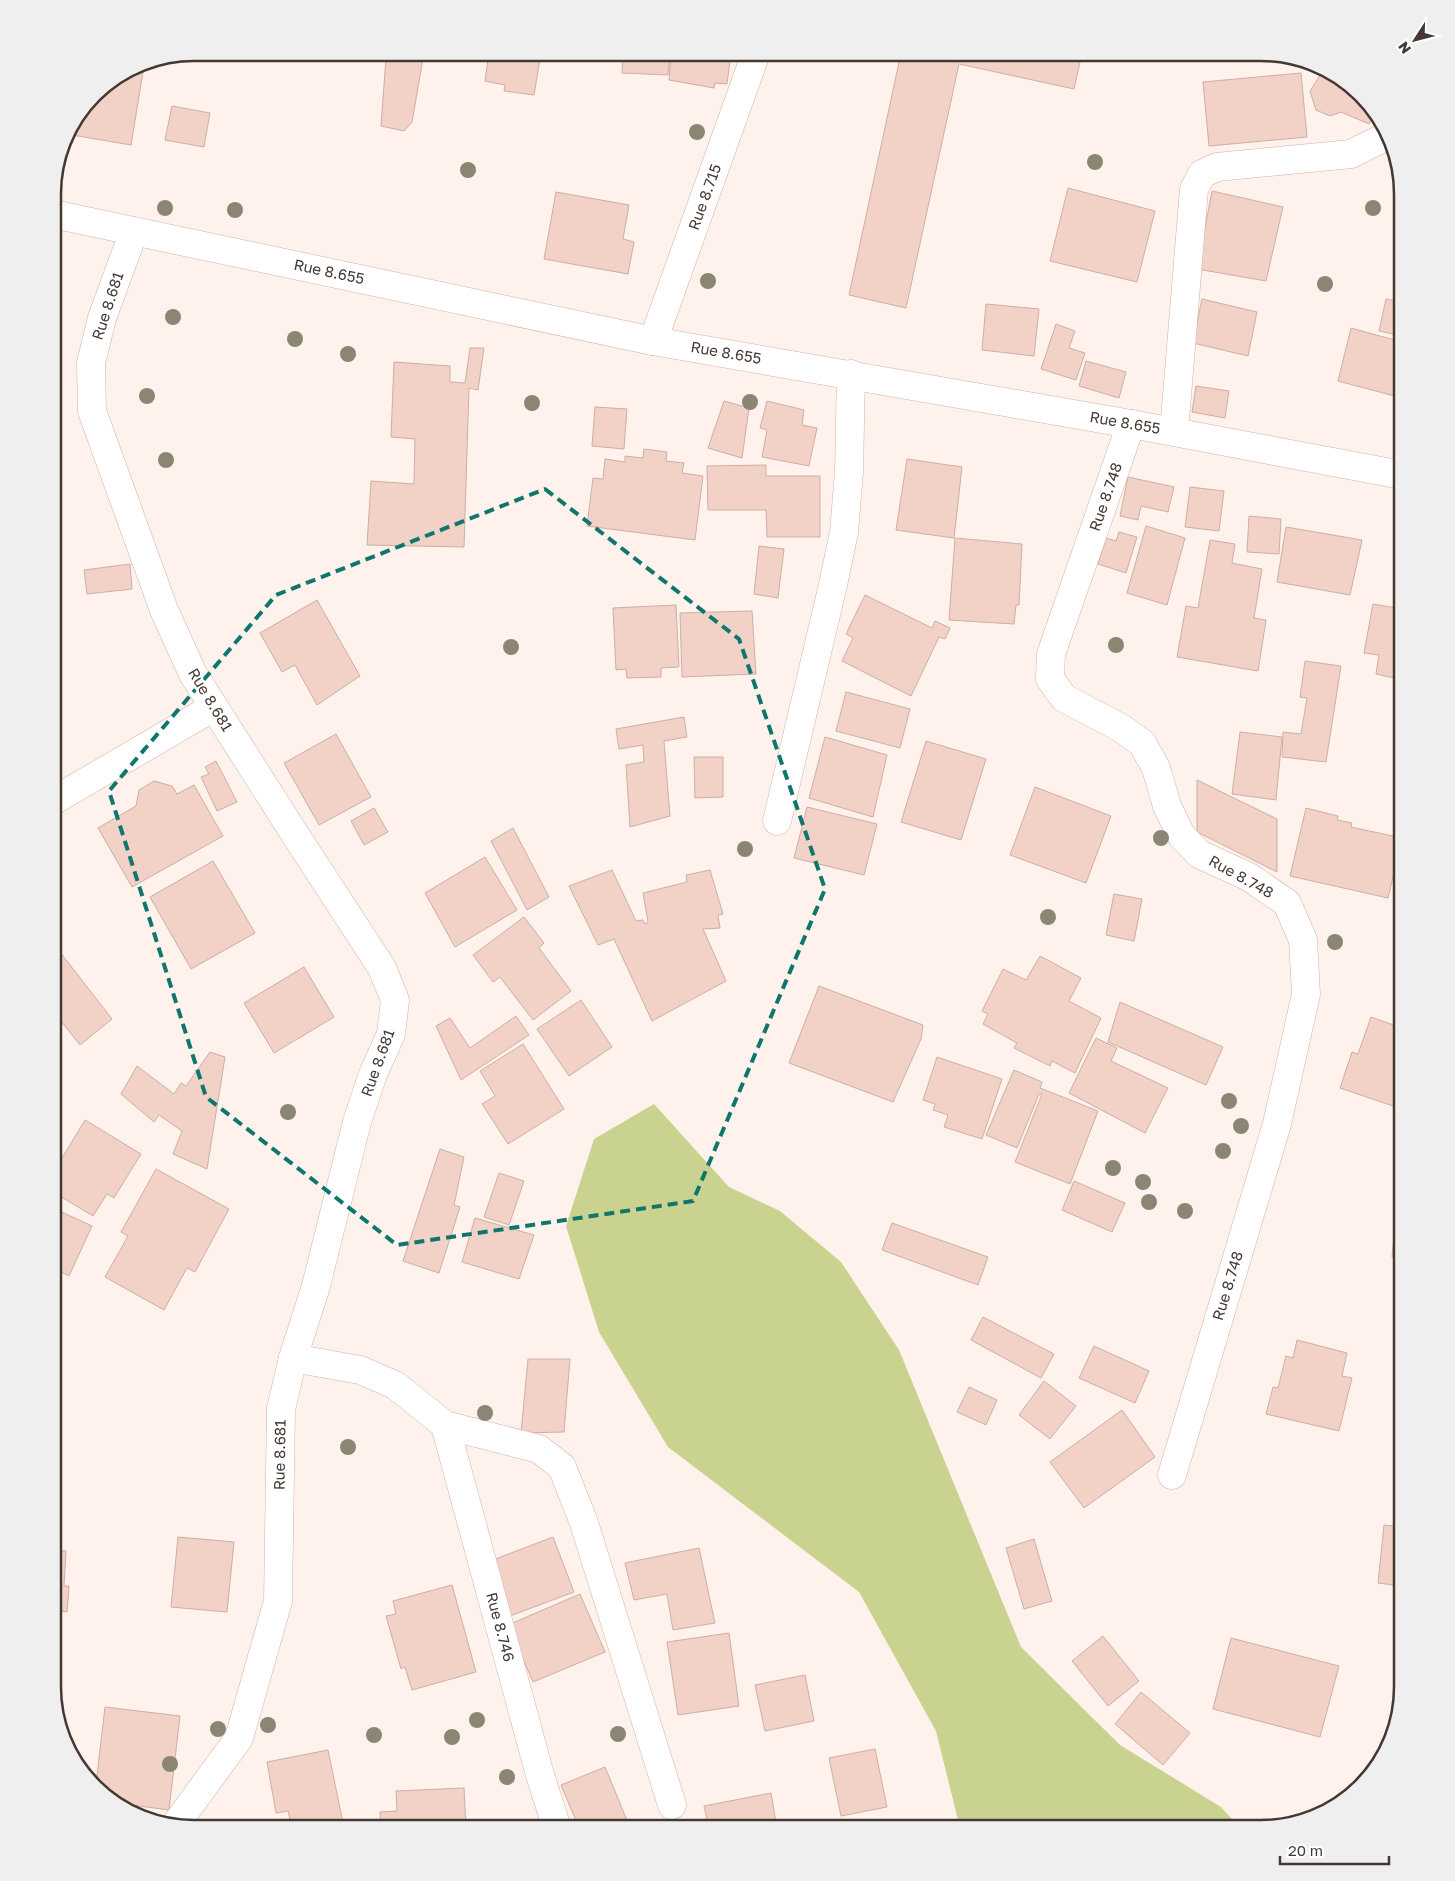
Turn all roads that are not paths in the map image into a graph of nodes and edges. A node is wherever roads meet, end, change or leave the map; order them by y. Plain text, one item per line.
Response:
1 (753, 62) edge
2 (1381, 139) edge
3 (62, 216) edge
4 (134, 231) junction
5 (653, 340) junction
6 (851, 374) junction
7 (1131, 424) junction
8 (1174, 432) junction
9 (1394, 473) edge
10 (214, 707) junction
11 (62, 796) edge
12 (777, 821) dead end
13 (293, 1358) junction
14 (445, 1426) junction
15 (1172, 1475) dead end
16 (672, 1805) dead end
17 (180, 1819) edge
18 (555, 1820) edge

1 - 5 street, Rue 8.715
2 - 8 street
3 - 4 street, Rue 8.655
4 - 5 street, Rue 8.655
4 - 10 street, Rue 8.681
5 - 6 street, Rue 8.655
6 - 7 street, Rue 8.655
6 - 12 street
7 - 8 street, Rue 8.655
7 - 15 street, Rue 8.748
8 - 9 street, Rue 8.655
10 - 11 street
10 - 13 street, Rue 8.681
13 - 14 street
13 - 17 street, Rue 8.681
14 - 16 street
14 - 18 street, Rue 8.746

